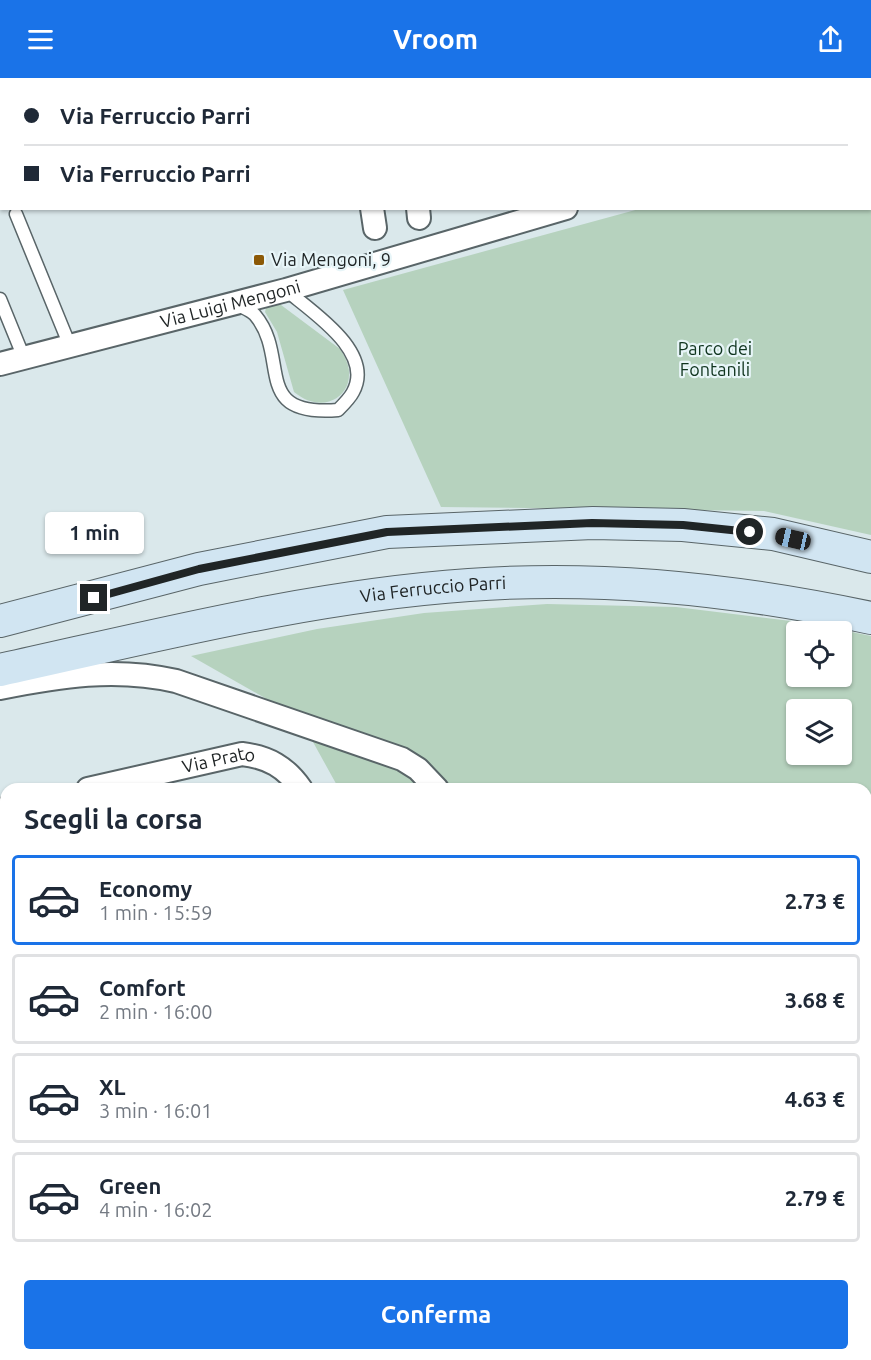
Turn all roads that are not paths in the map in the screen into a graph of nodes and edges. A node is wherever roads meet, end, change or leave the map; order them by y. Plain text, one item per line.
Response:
1 (559, 210) edge
2 (16, 214) dead end
3 (286, 290) junction
4 (0, 299) edge
5 (234, 303) junction
6 (70, 346) junction
7 (24, 358) junction
8 (0, 364) edge
9 (871, 557) edge
10 (0, 614) edge
11 (32, 615) junction
12 (871, 618) edge
13 (0, 621) edge
14 (0, 670) edge
15 (0, 688) edge
16 (114, 783) edge
17 (297, 783) edge
18 (431, 783) edge

1 - 3 street, Via Luigi Mengoni
2 - 6 lane
3 - 5 street, Via Luigi Mengoni
3 - 5 lane
4 - 7 lane
5 - 6 street, Via Luigi Mengoni
6 - 7 street, Via Luigi Mengoni
7 - 8 street, Via Luigi Mengoni
9 - 11 main road
10 - 11 street
11 - 13 main road
12 - 14 main road, Via Ferruccio Parri
15 - 18 street
16 - 17 street, Via Prato

